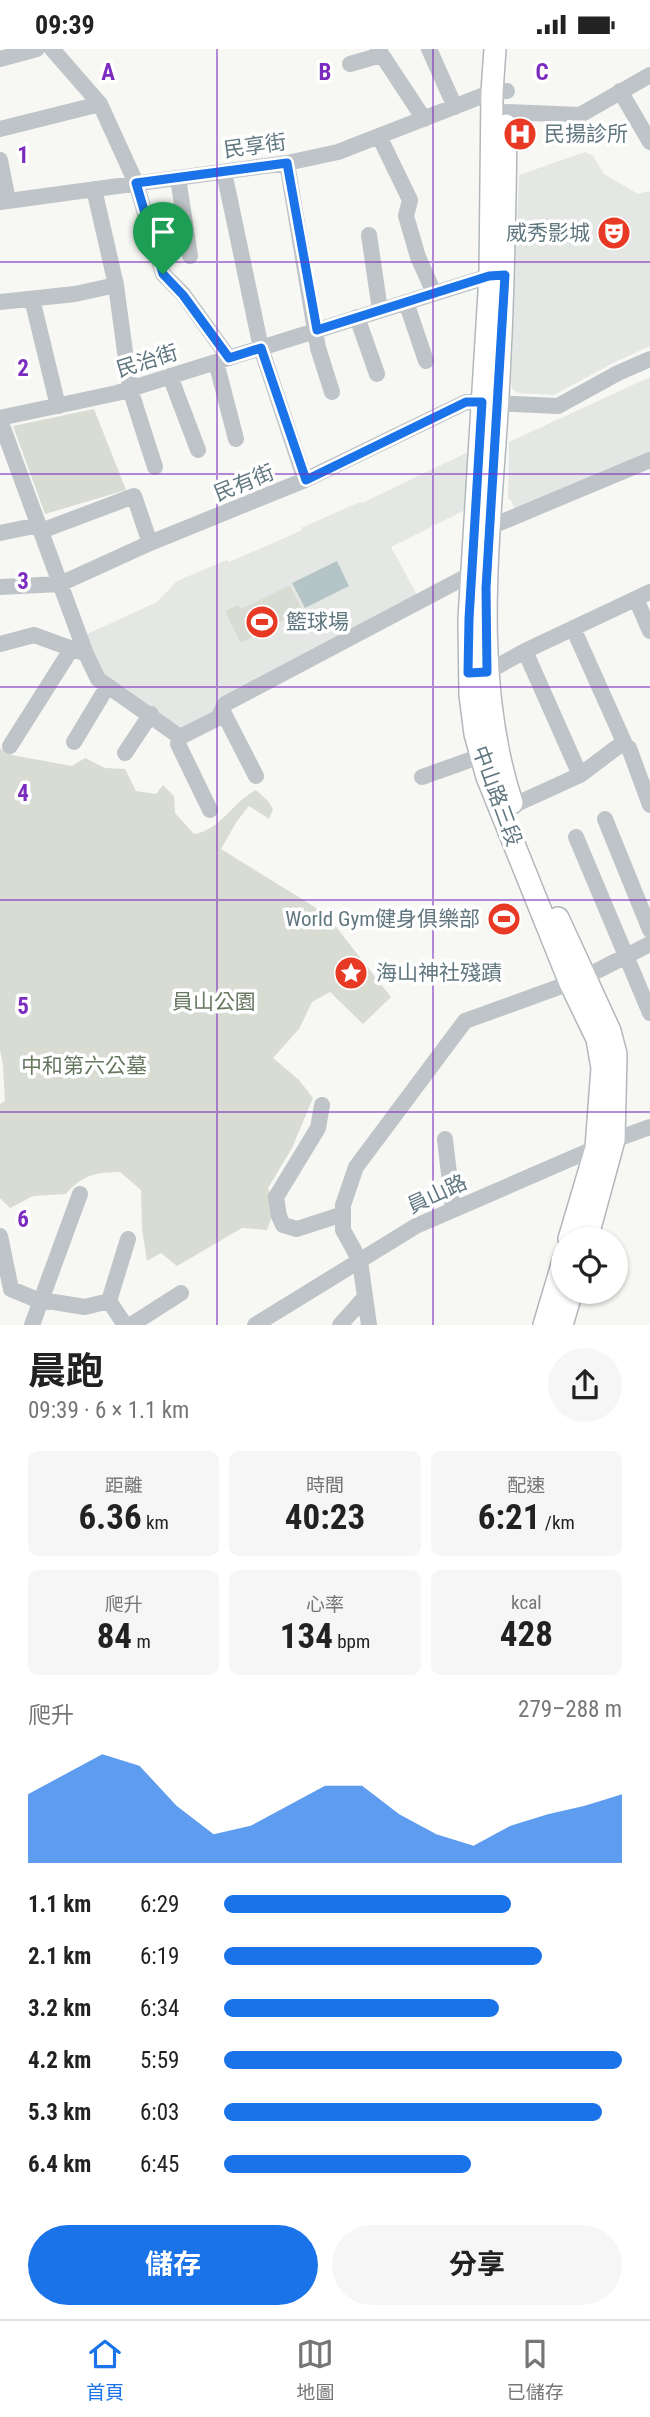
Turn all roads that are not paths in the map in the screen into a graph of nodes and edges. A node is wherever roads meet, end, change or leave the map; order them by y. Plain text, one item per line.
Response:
1 (37, 49) edge
2 (52, 49) edge
3 (429, 49) edge
4 (495, 49) edge
5 (508, 49) edge
6 (380, 52) edge
7 (0, 59) edge
8 (350, 64) dead end
9 (650, 75) edge
10 (620, 91) junction
11 (502, 98) junction
12 (100, 104) junction
13 (454, 107) junction
14 (424, 119) junction
15 (0, 129) edge
16 (379, 136) junction
17 (650, 142) edge
18 (0, 160) edge
19 (287, 163) junction
20 (224, 171) junction
21 (178, 178) junction
22 (136, 183) junction
23 (94, 189) junction
24 (4, 201) edge
25 (369, 235) dead end
26 (190, 256) dead end
27 (497, 275) junction
28 (116, 285) junction
29 (434, 293) junction
30 (32, 299) junction
31 (0, 302) edge
32 (406, 302) junction
33 (380, 310) junction
34 (357, 317) junction
35 (317, 330) junction
36 (261, 348) junction
37 (650, 359) edge
38 (223, 360) junction
39 (426, 361) dead end
40 (377, 374) dead end
41 (170, 376) junction
42 (130, 389) junction
43 (332, 392) dead end
44 (490, 403) junction
45 (58, 406) junction
46 (0, 419) edge
47 (236, 439) dead end
48 (198, 450) dead end
49 (650, 460) edge
50 (155, 467) dead end
51 (306, 480) junction
52 (490, 527) junction
53 (40, 528) junction
54 (0, 533) edge
55 (150, 543) junction
56 (471, 574) junction
57 (0, 587) edge
58 (62, 588) junction
59 (643, 596) edge
60 (573, 628) junction
61 (650, 631) edge
62 (0, 644) edge
63 (79, 651) junction
64 (525, 651) junction
65 (478, 672) junction
66 (107, 687) junction
67 (222, 710) junction
68 (150, 714) junction
69 (180, 737) junction
70 (74, 742) dead end
71 (626, 745) junction
72 (10, 746) dead end
73 (125, 753) dead end
74 (481, 756) junction
75 (580, 775) junction
76 (256, 776) dead end
77 (422, 777) dead end
78 (650, 805) edge
79 (512, 806) junction
80 (210, 810) dead end
81 (605, 819) dead end
82 (576, 837) dead end
83 (650, 930) edge
84 (650, 944) edge
85 (626, 956) junction
86 (577, 980) junction
87 (650, 1013) edge
88 (323, 1105) dead end
89 (650, 1127) edge
90 (445, 1139) dead end
91 (605, 1144) junction
92 (80, 1194) dead end
93 (453, 1209) junction
94 (343, 1214) junction
95 (574, 1227) edge
96 (589, 1227) edge
97 (0, 1237) edge
98 (128, 1239) dead end
99 (360, 1261) junction
100 (6, 1290) edge
101 (181, 1293) dead end
102 (365, 1297) junction
103 (42, 1300) junction
104 (109, 1301) junction
105 (551, 1302) edge
106 (568, 1304) edge
107 (32, 1325) edge
108 (125, 1325) edge
109 (131, 1325) edge
110 (255, 1325) edge
111 (340, 1325) edge
112 (369, 1325) edge
113 (544, 1325) edge
114 (562, 1325) edge

1 - 7 street
2 - 12 street
3 - 13 street
4 - 11 main road, 中山路三段
5 - 11 main road, 中山路三段
6 - 8 street
6 - 14 street
9 - 10 street
10 - 11 street
10 - 17 street
11 - 13 street, 民享街
11 - 27 main road, 中山路三段
12 - 15 street
12 - 22 street
13 - 14 street, 民享街
14 - 16 street, 民享街
16 - 19 street, 民享街
16 - 29 street
18 - 24 street
19 - 20 street, 民享街
19 - 35 street
20 - 21 street, 民享街
20 - 36 street
21 - 22 street, 民享街
21 - 26 street
22 - 23 street, 民享街
22 - 38 street
23 - 24 street, 民享街
23 - 28 street
25 - 33 street
27 - 29 street, 民治街
27 - 44 main road, 中山路三段
28 - 30 street
28 - 42 street
29 - 32 street, 民治街
30 - 31 street
30 - 45 street
32 - 33 street, 民治街
32 - 39 street
33 - 34 street, 民治街
34 - 35 street, 民治街
34 - 40 street
35 - 36 street, 民治街
35 - 43 street
36 - 38 street, 民治街
36 - 51 street
37 - 44 street, 民有街
38 - 41 street, 民治街
38 - 47 street
41 - 42 street, 民治街
41 - 48 street
42 - 45 street, 民治街
42 - 50 street
44 - 51 street, 民有街
44 - 52 main road, 中山路三段
44 - 56 main road, 中山路三段
45 - 46 street, 民治街
46 - 53 street
49 - 52 street
51 - 55 street, 民有街
52 - 65 main road, 中山路三段
53 - 54 street
53 - 55 street
53 - 58 street
55 - 58 street, 民有街
56 - 65 main road, 中山路三段
56 - 67 street
57 - 58 street, 民有街
58 - 63 street
59 - 60 street
59 - 61 street
60 - 64 street
60 - 71 street
62 - 63 street
63 - 66 street
63 - 72 street
64 - 65 street
64 - 75 street
65 - 74 main road, 中山路三段
65 - 79 main road, 中山路三段
66 - 68 street
66 - 70 street
67 - 69 street
67 - 76 street
68 - 69 street
68 - 73 street
69 - 80 street
71 - 75 street
71 - 78 street
74 - 77 street
74 - 86 main road, 中山路三段
75 - 79 street
79 - 86 main road, 中山路三段
81 - 83 street
82 - 85 street
84 - 85 street
85 - 86 street
85 - 87 street
86 - 91 main road, 中山路三段
86 - 94 street
88 - 94 street
89 - 91 street, 員山路
90 - 93 street
91 - 93 street, 員山路
91 - 95 main road
91 - 96 main road
92 - 103 street
93 - 99 street, 員山路
94 - 99 street
97 - 100 street
98 - 104 street
99 - 102 street
99 - 110 street, 員山路
100 - 103 street
101 - 109 street
102 - 111 street
102 - 112 street
103 - 104 street
103 - 107 street
104 - 108 street
105 - 113 main road
106 - 114 main road

